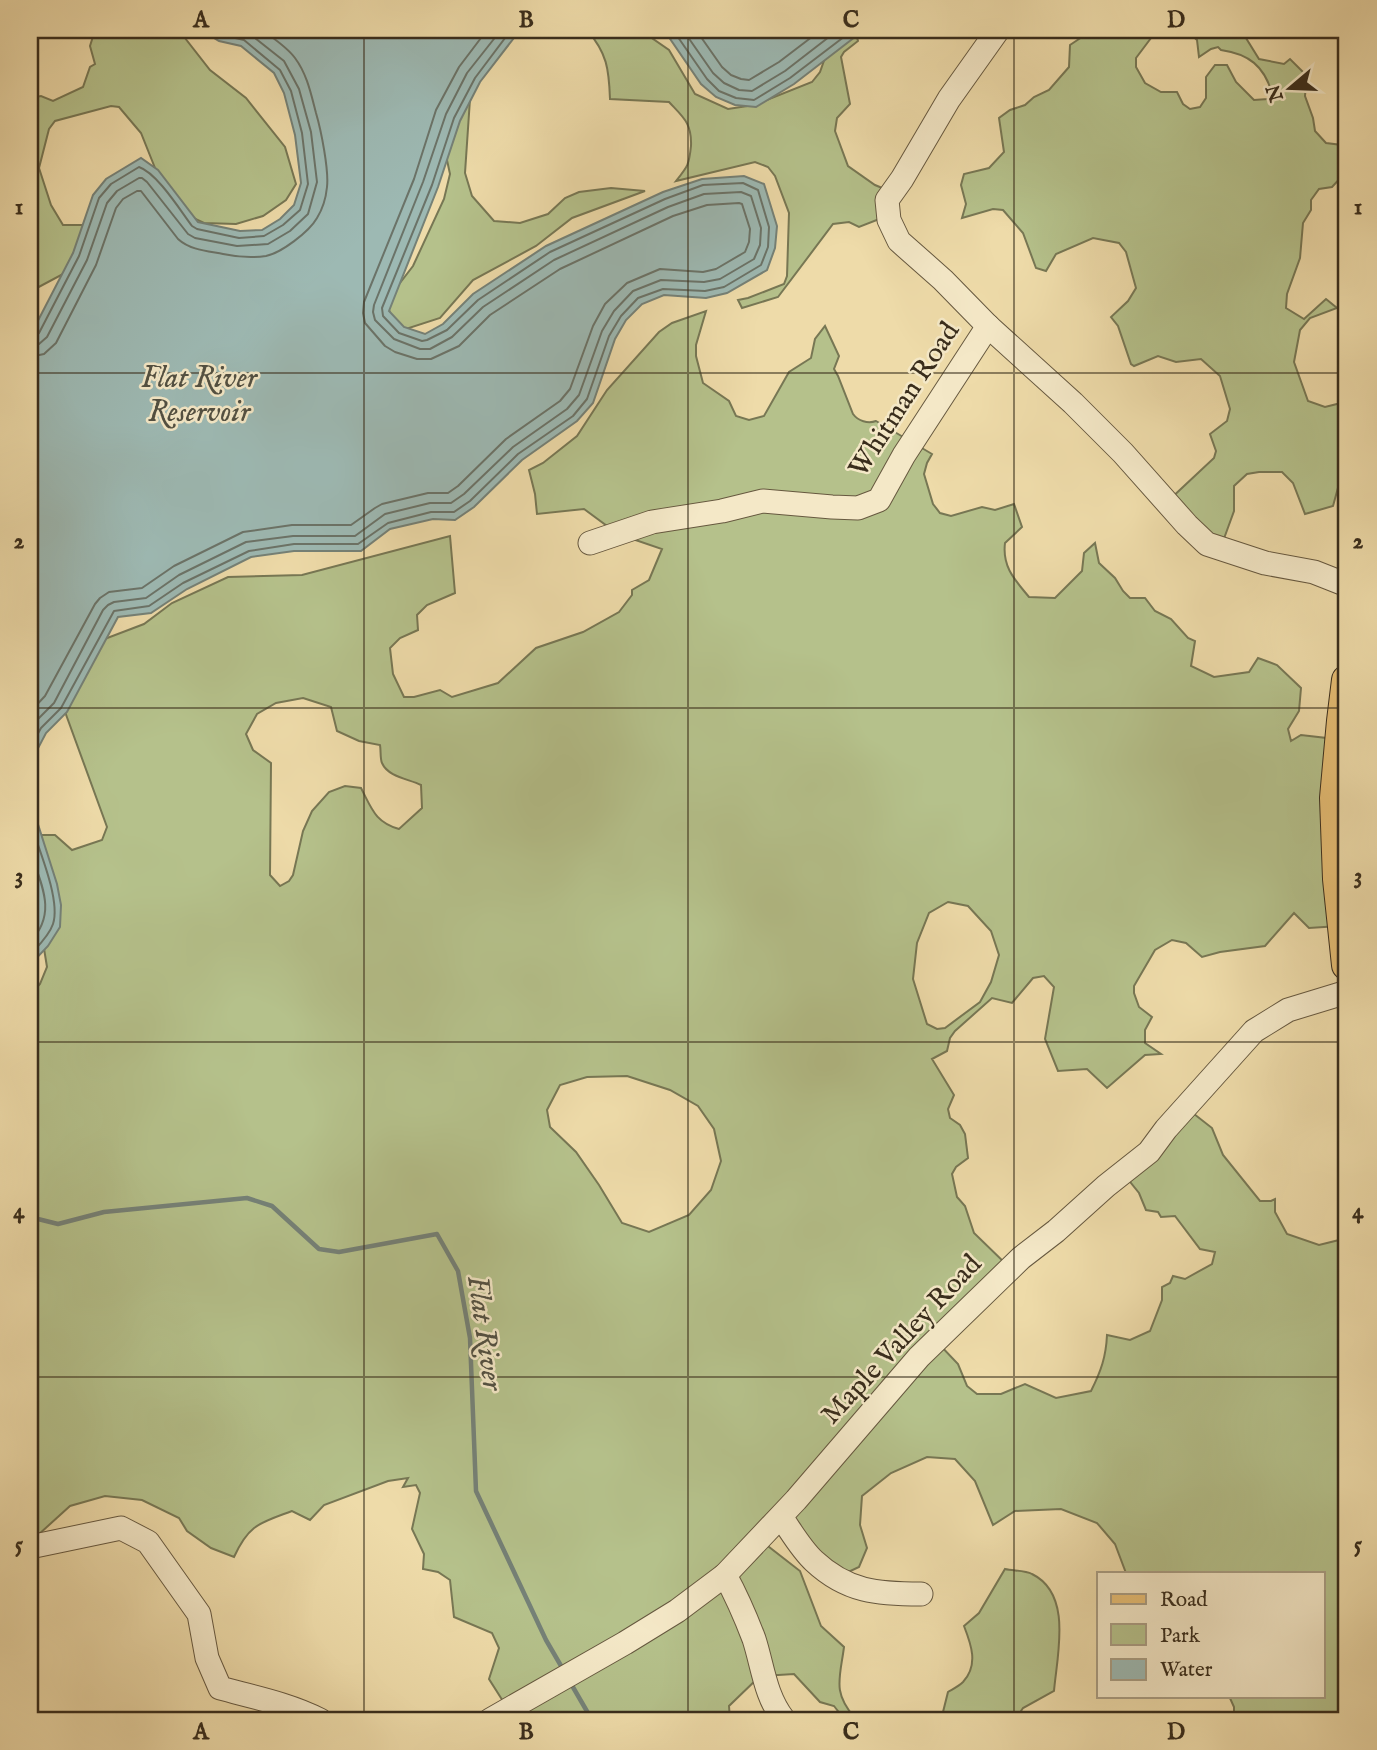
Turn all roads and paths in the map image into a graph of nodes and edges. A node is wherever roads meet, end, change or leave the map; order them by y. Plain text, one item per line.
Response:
1 (998, 30) edge
2 (988, 326) junction
3 (590, 542) dead end
4 (1347, 585) edge
5 (1347, 680) edge
6 (1347, 965) edge
7 (1347, 992) edge
8 (781, 1517) junction
9 (30, 1547) edge
10 (725, 1575) junction
11 (921, 1594) dead end
12 (320, 1720) edge
13 (490, 1720) edge
14 (784, 1720) edge

1 - 2 street
2 - 3 street, Whitman Road
2 - 4 street, Whitman Road
5 - 6 main road
7 - 8 street, Maple Valley Road
8 - 10 street, Maple Valley Road
8 - 11 street
9 - 12 street
10 - 13 street, Maple Valley Road
10 - 14 street

